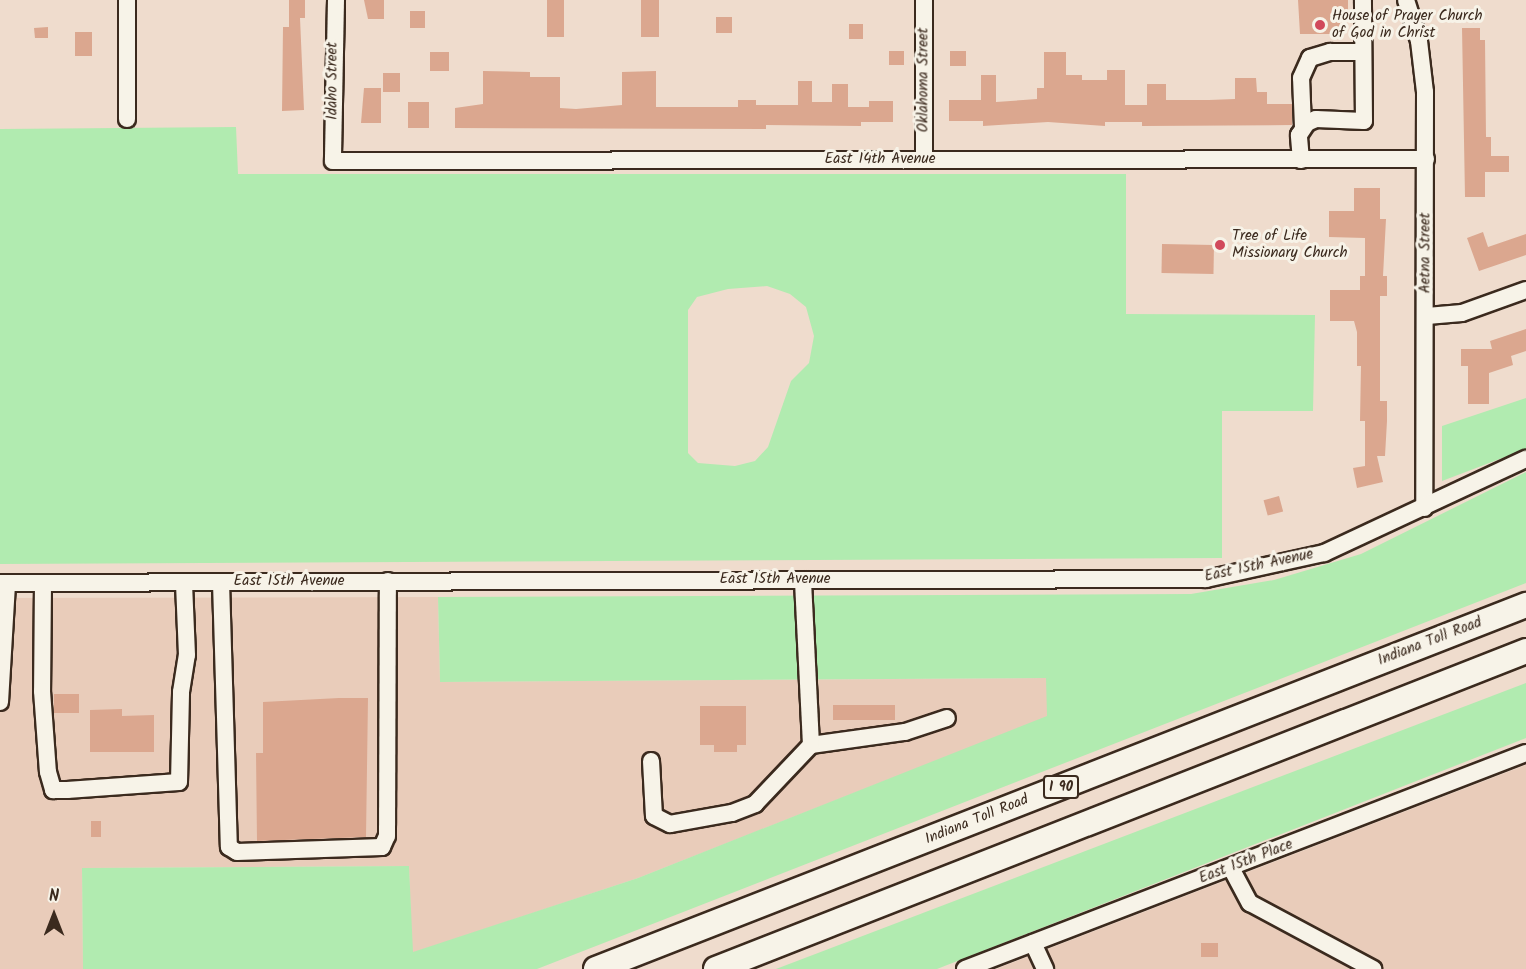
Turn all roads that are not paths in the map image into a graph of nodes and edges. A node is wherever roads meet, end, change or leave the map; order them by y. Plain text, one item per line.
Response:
1 (127, 0) edge
2 (336, 0) edge
3 (924, 0) edge
4 (1363, 0) edge
5 (1406, 0) edge
6 (1363, 52) junction
7 (127, 118) dead end
8 (1303, 127) junction
9 (924, 159) junction
10 (1426, 159) junction
11 (1301, 160) junction
12 (333, 161) joint
13 (1526, 290) edge
14 (1426, 316) junction
15 (1526, 459) edge
16 (1425, 508) junction
17 (803, 580) junction
18 (388, 581) junction
19 (184, 582) junction
20 (221, 582) junction
21 (4, 583) edge
22 (43, 583) junction
23 (1526, 605) edge
24 (2, 650) edge
25 (1526, 651) edge
26 (0, 702) edge
27 (947, 718) dead end
28 (811, 745) junction
29 (1526, 753) edge
30 (651, 761) dead end
31 (1230, 868) junction
32 (1033, 943) junction
33 (596, 969) edge
34 (716, 969) edge
35 (965, 969) edge
36 (1045, 969) edge
37 (1373, 969) edge

1 - 7 street
2 - 12 street, Idaho Street
3 - 9 street, Oklahoma Street
4 - 6 street
5 - 10 street, Aetna Street
6 - 8 street
6 - 8 street
8 - 11 street
9 - 11 street, East 14th Avenue
9 - 12 street, East 14th Avenue
10 - 11 street, East 14th Avenue
10 - 14 street, Aetna Street
13 - 14 street
14 - 16 street, Aetna Street
15 - 16 street, East 15th Avenue
16 - 17 street, East 15th Avenue
17 - 18 street, East 15th Avenue
17 - 28 street
18 - 20 street, East 15th Avenue
18 - 20 street
19 - 20 street, East 15th Avenue
19 - 22 street, East 15th Avenue
19 - 22 street
21 - 22 street, East 15th Avenue
21 - 24 street
23 - 33 highway, Indiana Toll Road / I 90
24 - 26 street
25 - 34 highway
27 - 28 street
28 - 30 street
29 - 31 street, East 15th Place
31 - 32 street, East 15th Place
31 - 37 street
32 - 35 street, East 15th Place
32 - 36 street

